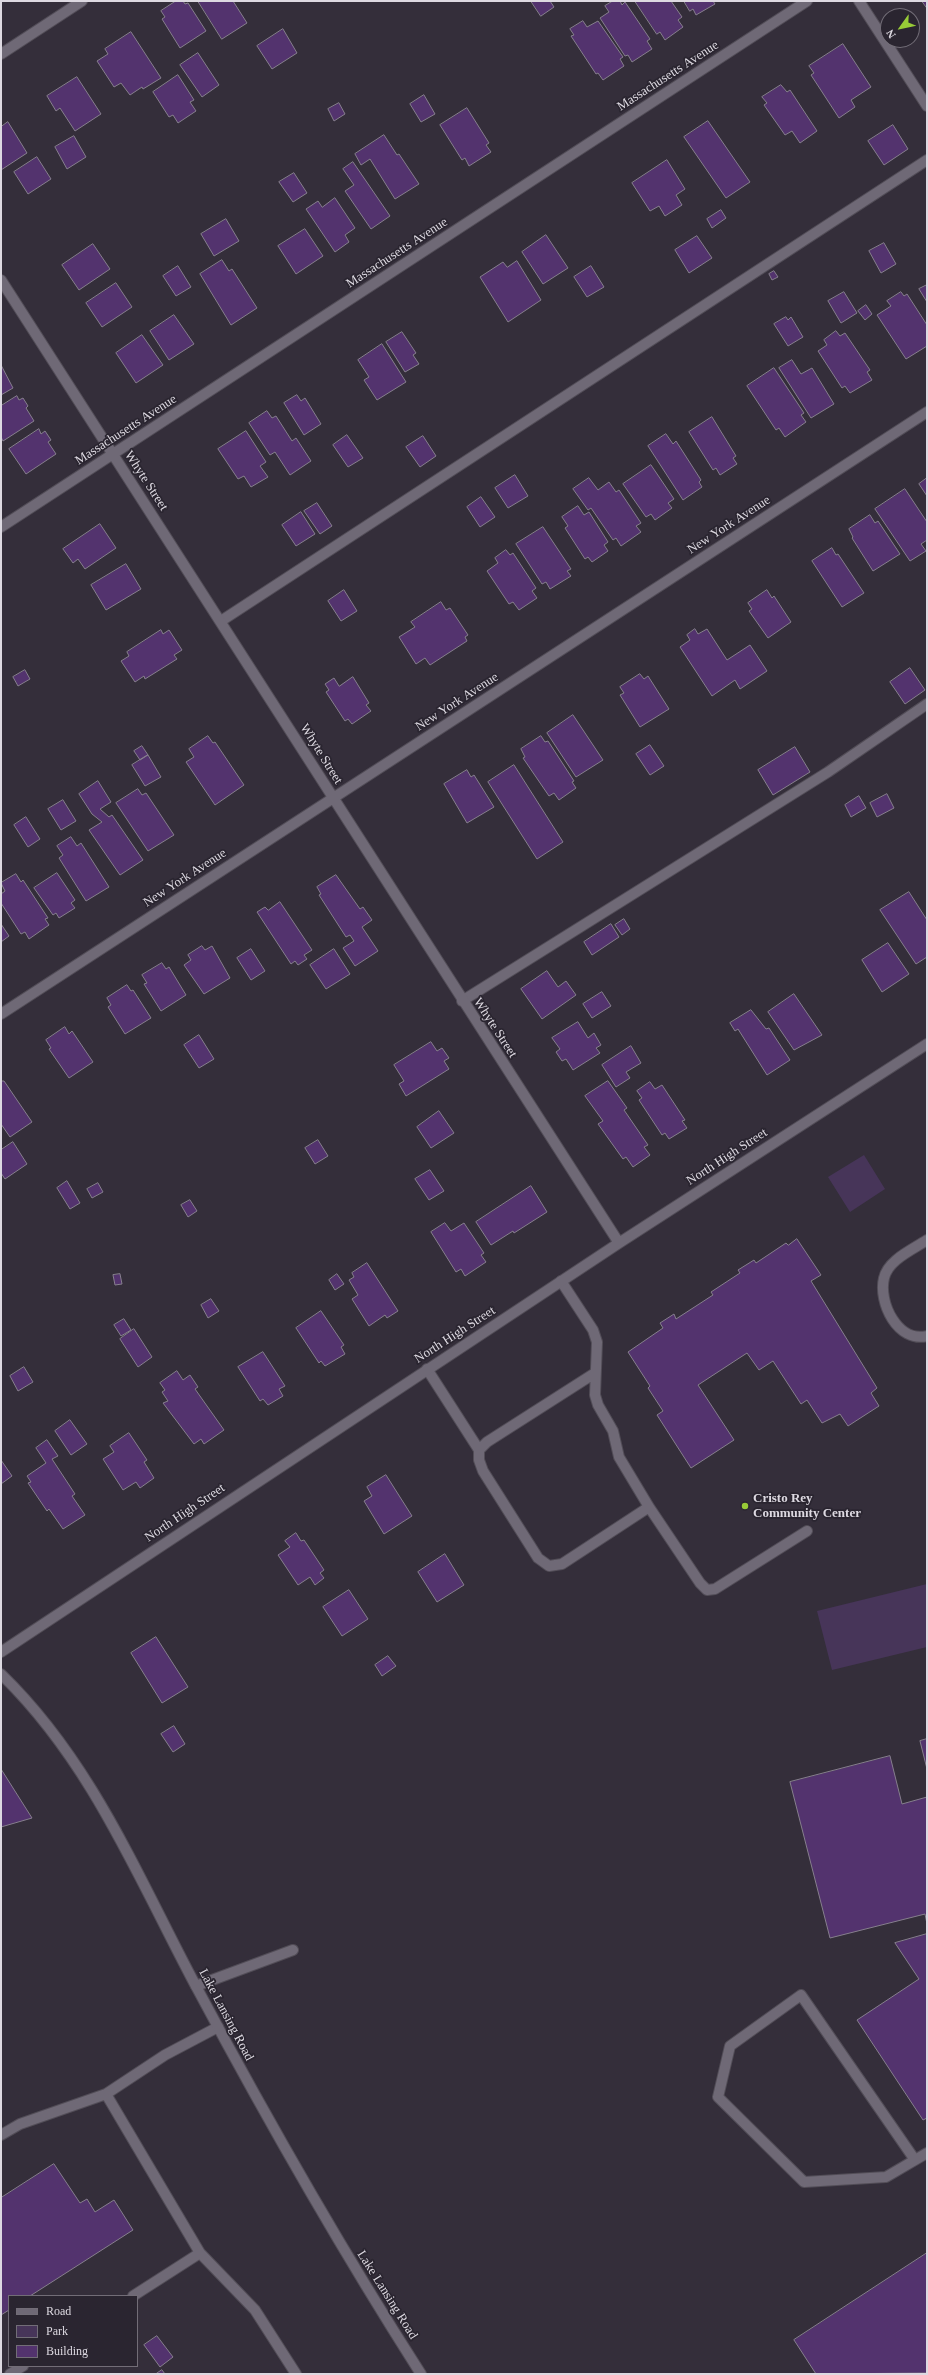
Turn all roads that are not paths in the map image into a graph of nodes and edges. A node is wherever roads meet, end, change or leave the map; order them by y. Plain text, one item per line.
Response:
1 (82, 1) edge
2 (807, 1) edge
3 (859, 1) edge
4 (1, 54) edge
5 (927, 106) edge
6 (927, 160) edge
7 (1, 280) edge
8 (927, 412) edge
9 (113, 454) junction
10 (1, 527) edge
11 (221, 621) junction
12 (927, 704) edge
13 (333, 798) junction
14 (462, 1001) junction
15 (1, 1014) edge
16 (926, 1048) edge
17 (927, 1240) edge
18 (619, 1243) junction
19 (561, 1281) junction
20 (927, 1336) edge
21 (427, 1369) junction
22 (595, 1373) junction
23 (479, 1450) junction
24 (649, 1507) junction
25 (808, 1531) dead end
26 (1, 1652) edge
27 (1, 1674) edge
28 (293, 1950) dead end
29 (196, 1986) junction
30 (218, 2027) junction
31 (106, 2094) junction
32 (1, 2135) edge
33 (927, 2153) edge
34 (915, 2160) junction
35 (200, 2253) junction
36 (135, 2295) edge
37 (21, 2367) edge
38 (10, 2374) edge
39 (296, 2374) edge
40 (422, 2374) edge

1 - 4 street
2 - 9 street, Massachusetts Avenue
3 - 5 street
6 - 11 street
7 - 9 street, Whyte Street
8 - 13 street, New York Avenue
9 - 10 street, Massachusetts Avenue
9 - 11 street, Whyte Street
11 - 13 street, Whyte Street
12 - 14 street
13 - 14 street, Whyte Street
13 - 15 street, New York Avenue
14 - 18 street, Whyte Street
16 - 18 street, North High Street
17 - 20 street
18 - 19 street, North High Street
19 - 21 street, North High Street
19 - 22 street
21 - 23 street
21 - 26 street, North High Street
22 - 23 street
22 - 24 street
23 - 24 street
24 - 25 street
27 - 29 street, Lake Lansing Road
28 - 29 street
29 - 30 street, Lake Lansing Road
30 - 31 street
30 - 40 street, Lake Lansing Road
31 - 32 street
31 - 35 street
33 - 34 street
34 - 34 street
35 - 36 street
35 - 39 street
37 - 38 street

